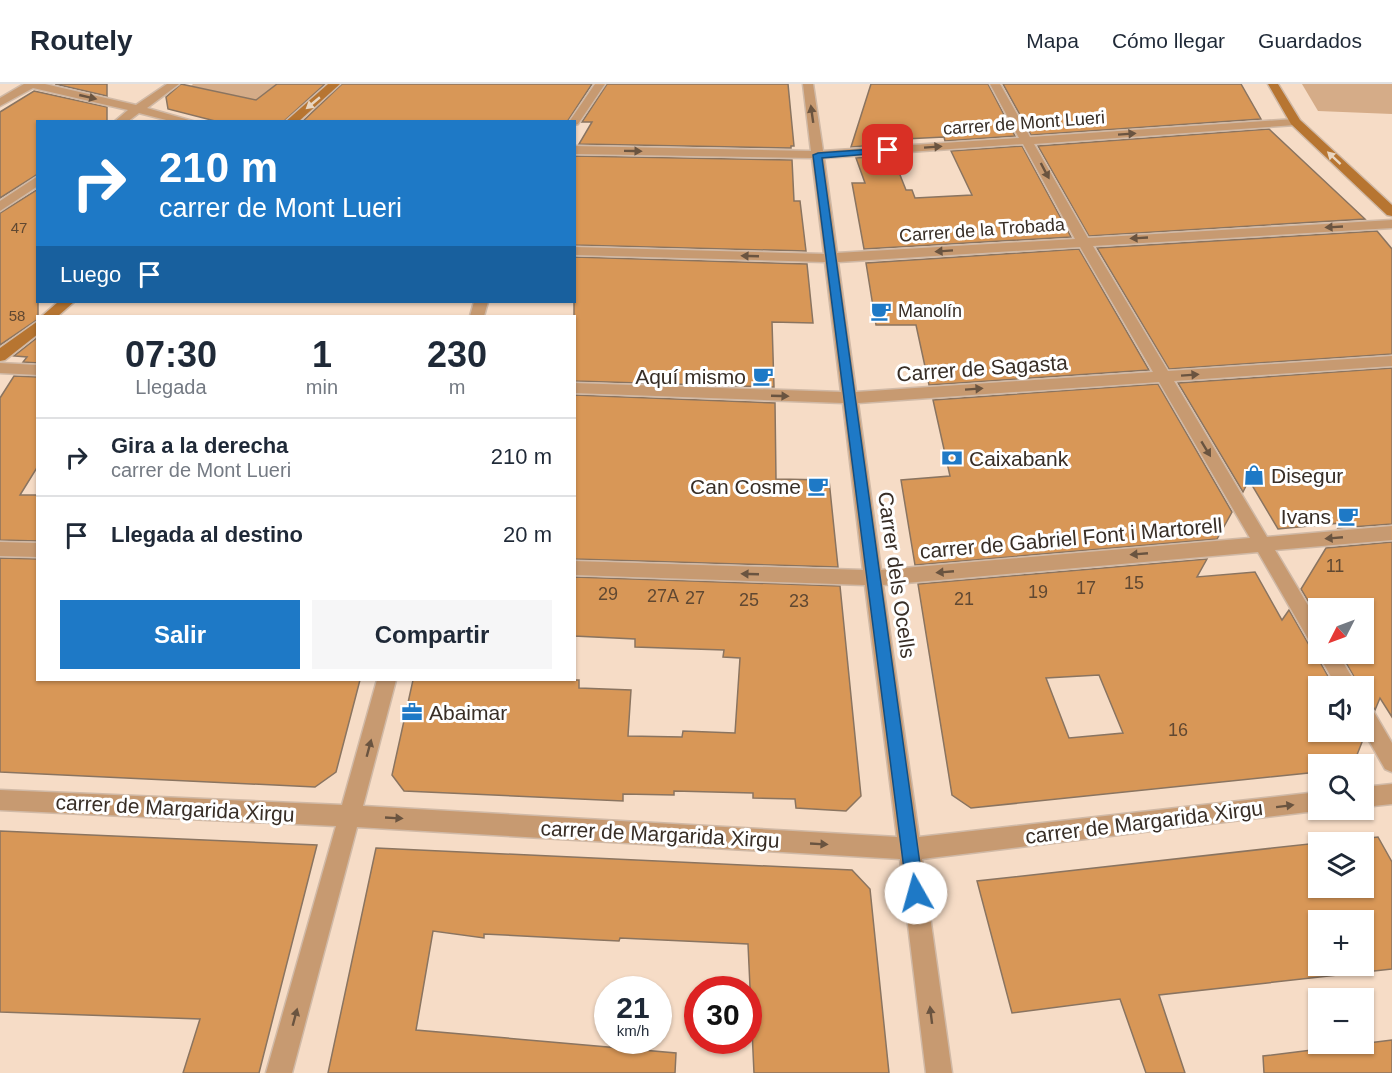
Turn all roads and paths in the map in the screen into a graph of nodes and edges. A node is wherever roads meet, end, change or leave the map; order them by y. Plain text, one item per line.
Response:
1 (32, 84) edge
2 (174, 84) edge
3 (335, 84) edge
4 (600, 84) edge
5 (808, 84) edge
6 (995, 84) edge
7 (1273, 84) edge
8 (0, 103) edge
9 (137, 109) junction
10 (122, 120) edge
11 (183, 120) edge
12 (292, 120) edge
13 (575, 120) edge
14 (1295, 122) junction
15 (1029, 140) junction
16 (576, 150) edge
17 (818, 155) junction
18 (36, 181) edge
19 (0, 207) edge
20 (1392, 212) edge
21 (1392, 224) edge
22 (1083, 241) junction
23 (576, 251) edge
24 (831, 258) junction
25 (66, 303) edge
26 (50, 315) edge
27 (36, 328) edge
28 (0, 356) edge
29 (1392, 361) edge
30 (0, 368) edge
31 (36, 370) edge
32 (1164, 376) junction
33 (576, 388) edge
34 (850, 398) junction
35 (1392, 533) edge
36 (1263, 544) junction
37 (0, 549) edge
38 (36, 550) edge
39 (576, 568) edge
40 (874, 578) junction
41 (1308, 621) edge
42 (387, 681) edge
43 (1374, 731) edge
44 (1392, 762) edge
45 (1392, 794) edge
46 (1374, 796) edge
47 (0, 800) edge
48 (1308, 803) edge
49 (351, 816) junction
50 (910, 849) junction
51 (279, 1073) edge
52 (939, 1073) edge

1 - 8 street
1 -> 9 street
2 - 9 street
3 -> 12 street
4 - 13 street
17 -> 5 street, Carrer dels Ocells
6 - 15 street
7 - 14 street
9 - 10 street
9 - 11 street
15 -> 14 street, carrer de Mont Lueri
20 -> 14 street
17 -> 15 street, carrer de Mont Lueri
15 -> 22 street
16 -> 17 street, carrer de Mont Lueri
17 - 24 street, Carrer dels Ocells
18 - 19 street
21 -> 22 street, Carrer de la Trobada
22 -> 24 street, Carrer de la Trobada
22 - 32 street
24 -> 23 street, Carrer de la Trobada
24 - 34 street, Carrer dels Ocells
25 - 26 street
27 - 28 street
32 -> 29 street, Carrer de Sagasta
30 - 31 street
34 -> 32 street, Carrer de Sagasta
32 -> 36 street
33 -> 34 street, Carrer de Sagasta
34 - 40 street, Carrer dels Ocells
35 -> 36 street, carrer de Gabriel Font i Martorell
36 -> 40 street, carrer de Gabriel Font i Martorell
36 - 41 street
37 - 38 street
40 -> 39 street, carrer de Gabriel Font i Martorell
40 - 50 street, Carrer dels Ocells
49 -> 42 street
43 - 44 street
45 - 46 street
47 - 49 street, carrer de Margarida Xirgu
50 -> 48 street, carrer de Margarida Xirgu
49 -> 50 street, carrer de Margarida Xirgu
51 -> 49 street
52 -> 50 street, Carrer dels Ocells

